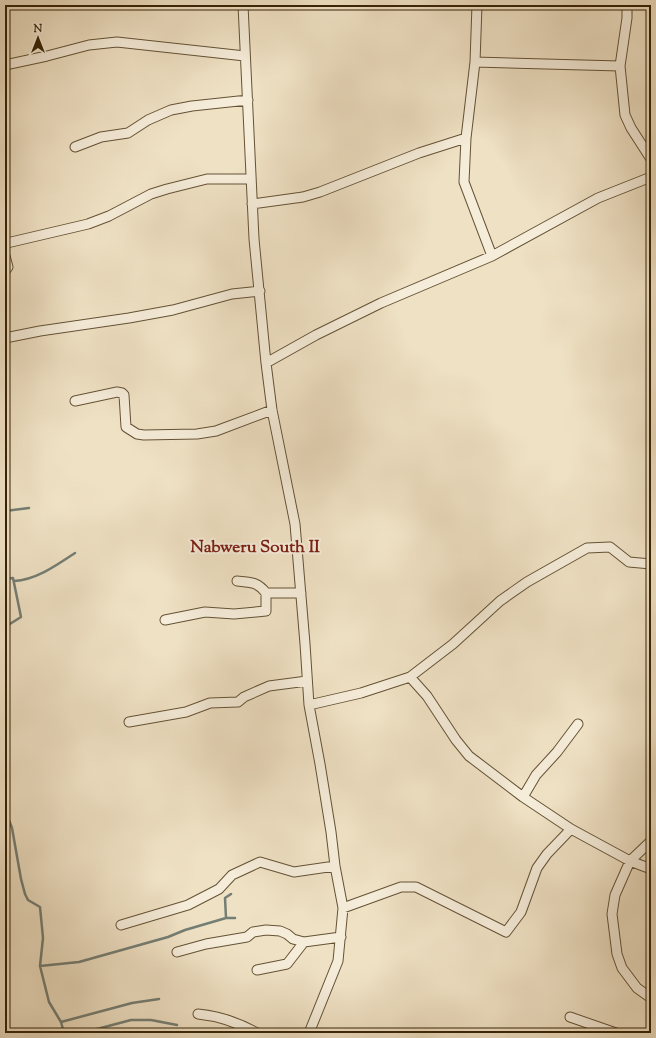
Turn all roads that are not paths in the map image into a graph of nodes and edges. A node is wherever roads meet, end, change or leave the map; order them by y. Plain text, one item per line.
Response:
1 (242, 5) edge
2 (477, 5) edge
3 (627, 5) edge
4 (245, 56) junction
5 (475, 62) junction
6 (5, 65) edge
7 (620, 66) junction
8 (248, 100) junction
9 (466, 138) junction
10 (75, 146) dead end
11 (651, 159) edge
12 (651, 177) edge
13 (250, 179) junction
14 (252, 204) junction
15 (5, 244) edge
16 (5, 256) edge
17 (492, 256) junction
18 (5, 271) edge
19 (260, 291) junction
20 (5, 338) edge
21 (266, 363) junction
22 (74, 400) dead end
23 (272, 410) junction
24 (651, 564) edge
25 (237, 581) dead end
26 (266, 593) junction
27 (301, 593) junction
28 (165, 620) dead end
29 (410, 677) junction
30 (307, 681) junction
31 (309, 705) junction
32 (129, 722) dead end
33 (578, 724) dead end
34 (524, 797) junction
35 (571, 829) junction
36 (651, 841) edge
37 (630, 862) junction
38 (335, 866) junction
39 (651, 870) edge
40 (343, 908) junction
41 (121, 925) dead end
42 (341, 937) junction
43 (304, 942) junction
44 (177, 952) dead end
45 (257, 970) dead end
46 (651, 998) edge
47 (198, 1014) dead end
48 (570, 1017) dead end
49 (257, 1033) edge
50 (309, 1033) edge
51 (616, 1033) edge

1 - 4 street
2 - 5 street
3 - 7 street
4 - 6 street
4 - 8 street
5 - 7 street
5 - 9 street
7 - 11 street
8 - 10 street
8 - 13 street
9 - 14 street
9 - 17 street
12 - 17 street
13 - 14 street
13 - 15 street
14 - 19 street
16 - 18 street
17 - 21 street
19 - 20 street
19 - 21 street
21 - 23 street
22 - 23 street
23 - 27 street
24 - 29 street
25 - 26 street
26 - 27 street
26 - 28 street
27 - 30 street
29 - 31 street
29 - 34 street
30 - 31 street
30 - 32 street
31 - 38 street
33 - 34 street
34 - 35 street
35 - 37 street
35 - 40 street
36 - 37 street
37 - 39 street
37 - 46 street
38 - 40 street
38 - 41 street
40 - 42 street
42 - 43 street
42 - 50 street
43 - 44 street
43 - 45 street
47 - 49 street
48 - 51 street

